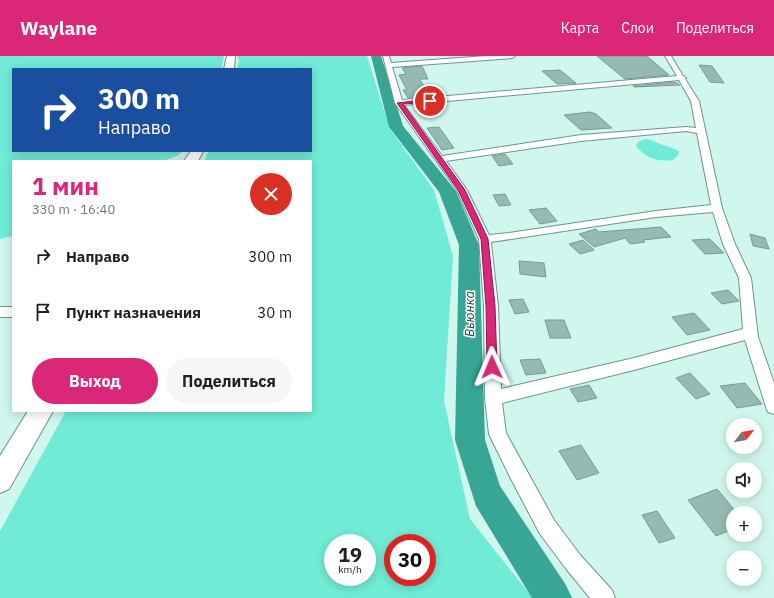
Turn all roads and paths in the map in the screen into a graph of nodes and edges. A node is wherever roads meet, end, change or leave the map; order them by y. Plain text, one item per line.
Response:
1 (231, 56) edge
2 (512, 56) edge
3 (668, 56) edge
4 (387, 61) edge
5 (229, 68) edge
6 (683, 78) junction
7 (399, 103) junction
8 (702, 131) junction
9 (440, 159) junction
10 (717, 208) junction
11 (484, 239) junction
12 (0, 312) edge
13 (12, 312) edge
14 (750, 333) junction
15 (493, 398) junction
16 (774, 407) edge
17 (40, 412) edge
18 (0, 480) edge
19 (604, 598) edge

1 - 5 main road
2 - 4 street
3 - 6 street
4 - 7 street
6 - 7 street
6 - 8 street
7 - 9 street
8 - 9 street
8 - 10 street
9 - 11 street
10 - 11 street
10 - 14 street
11 - 15 street
12 - 13 street
14 - 15 street
14 - 16 street
15 - 19 street
17 - 18 main road

